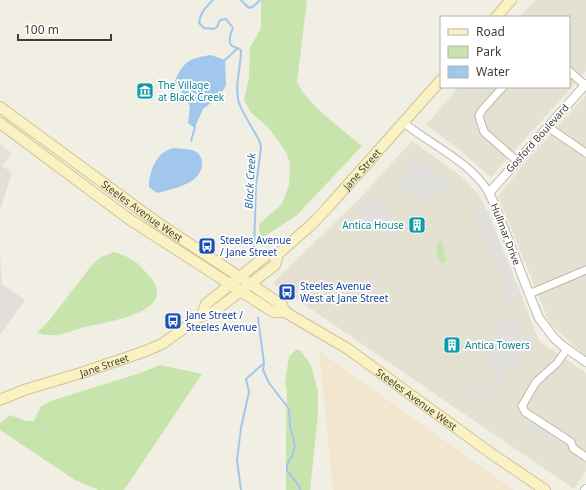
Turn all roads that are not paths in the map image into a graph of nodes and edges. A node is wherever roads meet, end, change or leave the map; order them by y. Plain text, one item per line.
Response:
1 (511, 0) edge
2 (497, 16) edge
3 (570, 72) edge
4 (440, 81) edge
5 (585, 84) edge
6 (502, 88) edge
7 (0, 107) edge
8 (0, 123) edge
9 (404, 123) junction
10 (548, 127) junction
11 (51, 144) junction
12 (586, 153) edge
13 (43, 154) junction
14 (517, 161) junction
15 (489, 192) junction
16 (278, 254) junction
17 (586, 270) edge
18 (240, 277) junction
19 (250, 284) junction
20 (230, 285) junction
21 (240, 292) junction
22 (529, 294) junction
23 (286, 312) junction
24 (201, 316) junction
25 (567, 349) junction
26 (586, 362) edge
27 (0, 400) edge
28 (586, 457) edge
29 (545, 490) edge

1 - 2 main road
3 - 5 street
4 - 9 main road, Jane Street
5 - 10 street, Gosford Boulevard
6 - 14 street
7 - 11 main road, Steeles Avenue West
8 - 13 main road, Steeles Avenue West
9 - 15 street, Hullmar Drive
9 - 16 main road, Jane Street
10 - 12 street
10 - 14 street, Gosford Boulevard
11 - 13 main road
11 - 18 main road, Steeles Avenue West
13 - 20 main road, Steeles Avenue West
14 - 15 street, Gosford Boulevard
15 - 22 street, Hullmar Drive
16 - 18 main road, Jane Street
16 - 19 main road, Jane Street
17 - 22 street
18 - 19 main road, Steeles Avenue West
18 - 20 main road, Jane Street
19 - 21 main road, Jane Street
19 - 23 main road, Steeles Avenue West
20 - 21 main road, Steeles Avenue West
20 - 24 main road, Jane Street
21 - 23 main road, Steeles Avenue West
21 - 24 main road, Jane Street
22 - 25 street, Hullmar Drive
23 - 29 main road, Steeles Avenue West
24 - 27 main road, Jane Street
25 - 26 street, Hullmar Drive
25 - 28 street

